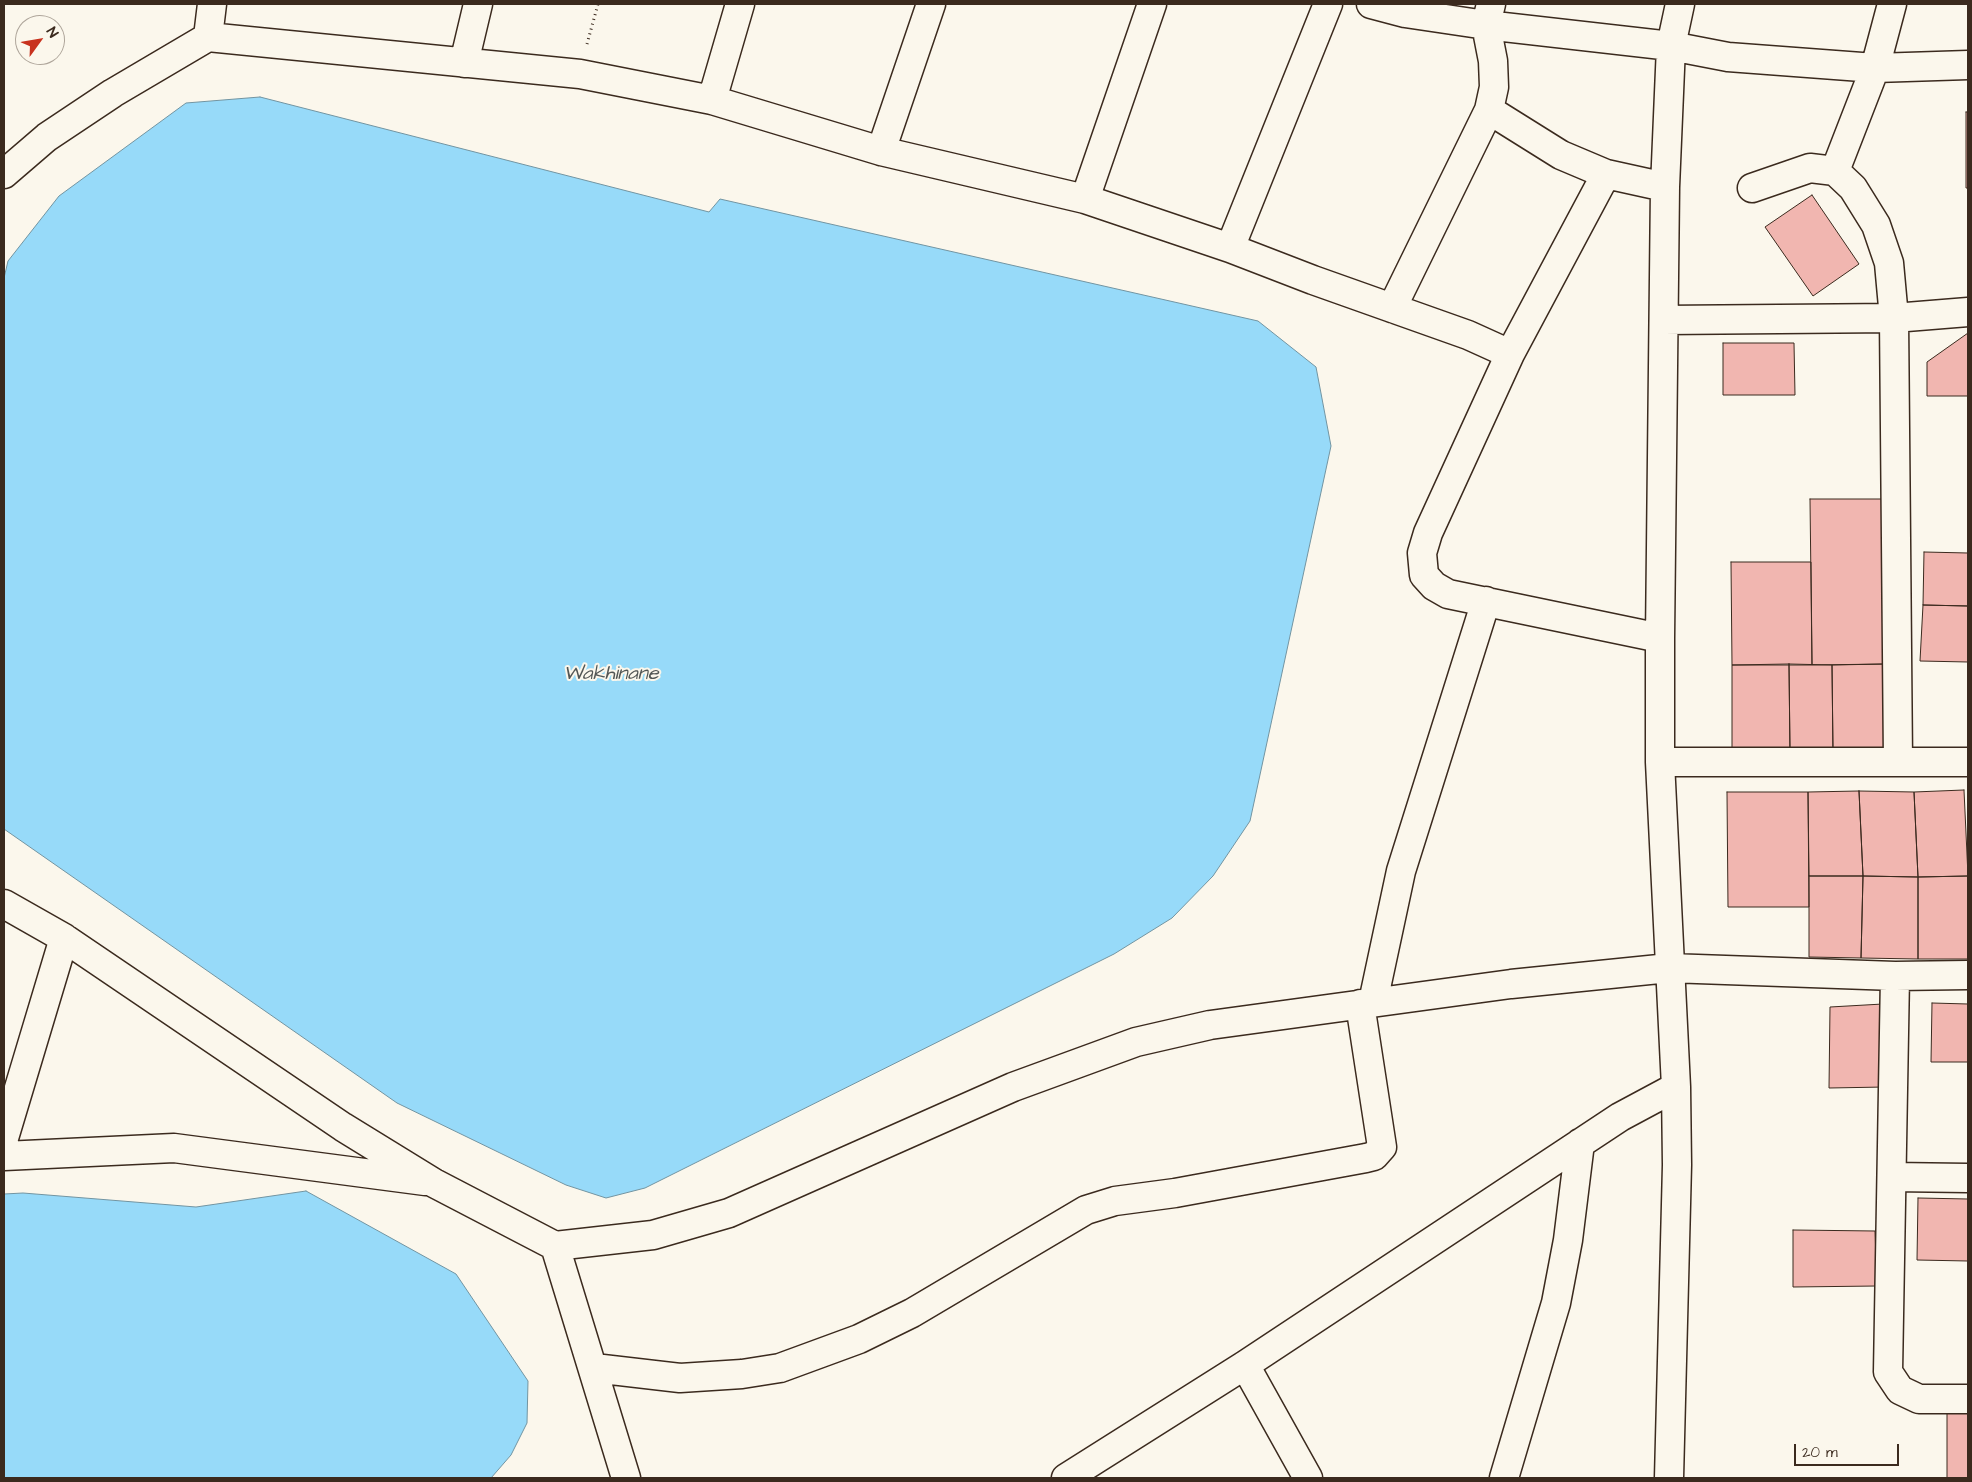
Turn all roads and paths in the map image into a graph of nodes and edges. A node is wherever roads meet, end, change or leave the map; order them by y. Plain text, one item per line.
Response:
1 (212, 4) edge
2 (478, 4) edge
3 (598, 4) edge
4 (740, 4) edge
5 (931, 4) edge
6 (1152, 4) edge
7 (1328, 4) edge
8 (1371, 4) edge
9 (1680, 4) edge
10 (1892, 4) edge
11 (1489, 14) edge
12 (208, 38) junction
13 (1671, 46) junction
14 (464, 64) junction
15 (1968, 66) edge
16 (1875, 68) junction
17 (580, 74) junction
18 (712, 100) junction
19 (1489, 110) junction
20 (881, 151) junction
21 (1835, 171) junction
22 (4, 174) edge
23 (1606, 174) junction
24 (1665, 187) junction
25 (1752, 188) dead end
26 (1084, 199) junction
27 (1230, 248) junction
28 (1392, 308) junction
29 (1968, 312) edge
30 (1894, 318) junction
31 (1664, 320) junction
32 (1510, 354) junction
33 (1486, 601) junction
34 (1660, 638) junction
35 (1660, 762) junction
36 (1898, 762) junction
37 (1968, 762) edge
38 (4, 904) edge
39 (64, 938) junction
40 (1669, 968) junction
41 (1968, 975) edge
42 (1895, 976) junction
43 (1366, 1003) junction
44 (1676, 1087) junction
45 (4, 1138) edge
46 (1580, 1142) junction
47 (4, 1156) edge
48 (1892, 1177) junction
49 (1968, 1178) edge
50 (434, 1182) junction
51 (555, 1246) junction
52 (1245, 1365) junction
53 (594, 1368) junction
54 (1968, 1399) edge
55 (626, 1478) edge
56 (1066, 1478) edge
57 (1308, 1478) edge
58 (1504, 1478) edge
59 (1669, 1478) edge

1 - 12 street
2 - 14 street
3 - 17 path
4 - 18 street
5 - 20 street
6 - 26 street
7 - 27 street
8 - 11 street
9 - 13 street
10 - 16 street
11 - 13 street
11 - 19 street
12 - 14 street
12 - 22 street
13 - 16 street
13 - 24 street
14 - 17 street
15 - 16 street
16 - 21 street
17 - 18 street
18 - 20 street
19 - 23 street
19 - 28 street
20 - 26 street
21 - 25 street
21 - 30 street
23 - 24 street
23 - 32 street
24 - 31 street
26 - 27 street
27 - 28 street
28 - 32 street
29 - 30 street
30 - 31 street
30 - 36 street
31 - 34 street
32 - 33 street
33 - 34 street
33 - 43 street
34 - 35 street
35 - 36 street
35 - 40 street
36 - 37 street
38 - 39 street
39 - 45 street
39 - 50 street
40 - 42 street
40 - 43 street
40 - 44 street
41 - 42 street
42 - 48 street
43 - 51 street
43 - 53 street
44 - 46 street
44 - 59 street
46 - 52 street
46 - 58 street
47 - 50 street
48 - 49 street
48 - 54 street
50 - 51 street
51 - 53 street
52 - 56 street
52 - 57 street
53 - 55 street

